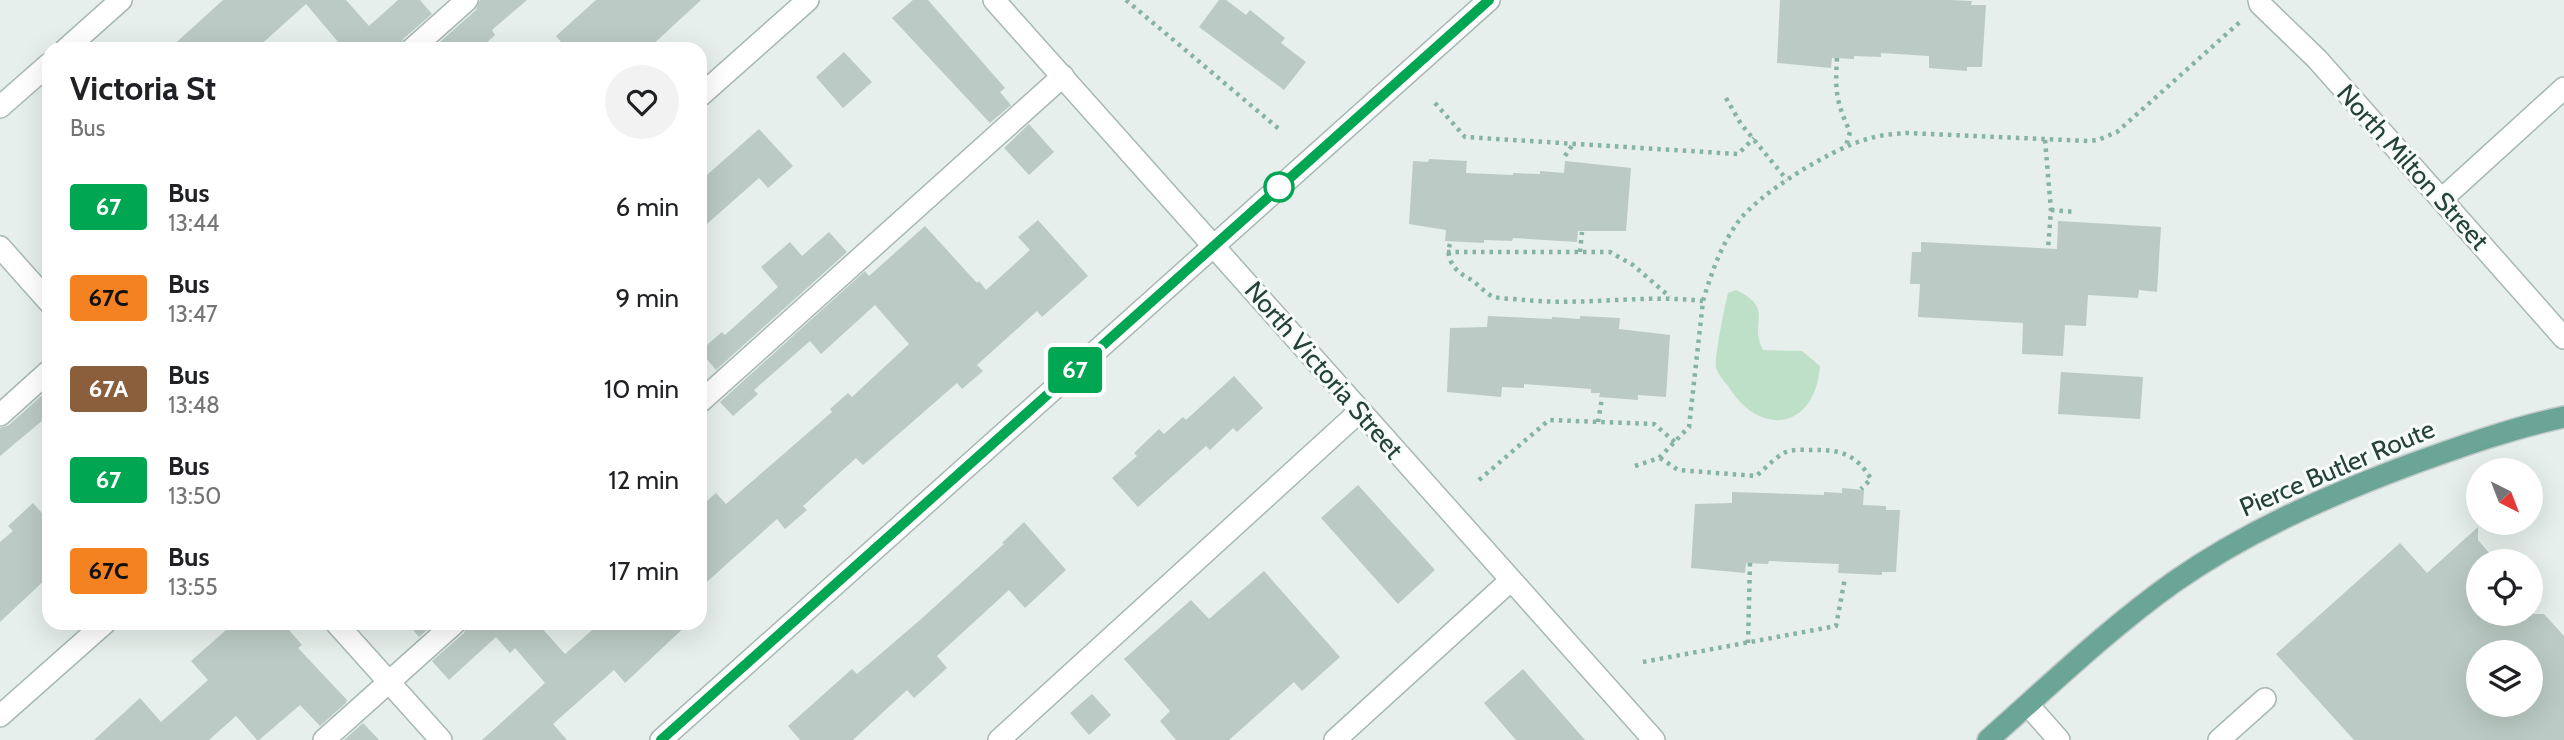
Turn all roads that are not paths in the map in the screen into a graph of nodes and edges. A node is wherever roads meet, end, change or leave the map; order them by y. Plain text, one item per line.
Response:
1 (121, 0) edge
2 (467, 0) edge
3 (808, 0) edge
4 (994, 0) edge
5 (1489, 0) edge
6 (2260, 2) edge
7 (74, 42) edge
8 (420, 42) edge
9 (42, 70) edge
10 (1063, 76) junction
11 (2564, 88) edge
12 (707, 90) edge
13 (0, 107) edge
14 (2442, 199) junction
15 (1214, 245) junction
16 (0, 247) edge
17 (42, 294) edge
18 (2564, 338) edge
19 (42, 377) edge
20 (707, 396) edge
21 (1360, 411) junction
22 (0, 415) edge
23 (2564, 417) edge
24 (1511, 580) junction
25 (97, 630) edge
26 (342, 630) edge
27 (447, 630) edge
28 (388, 683) junction
29 (2265, 699) dead end
30 (2028, 705) junction
31 (0, 716) edge
32 (324, 740) edge
33 (441, 740) edge
34 (662, 740) edge
35 (999, 740) edge
36 (1335, 740) edge
37 (1654, 740) edge
38 (1988, 740) edge
39 (2059, 740) edge
40 (2219, 740) edge

1 - 7 street
2 - 8 street
3 - 12 street
4 - 10 street, North Victoria Street
5 - 15 street
6 - 14 street, North Milton Street
9 - 13 street
10 - 15 street, North Victoria Street
10 - 20 street
11 - 14 street
14 - 18 street, North Milton Street
15 - 21 street, North Victoria Street
15 - 34 street
16 - 17 street
19 - 22 street
21 - 24 street, North Victoria Street
21 - 35 street
23 - 30 main road, Pierce Butler Route
24 - 36 street
24 - 37 street, North Victoria Street
25 - 31 street
26 - 28 street
27 - 28 street
28 - 32 street
28 - 33 street
29 - 40 street
30 - 38 main road, Pierce Butler Route
30 - 39 street

